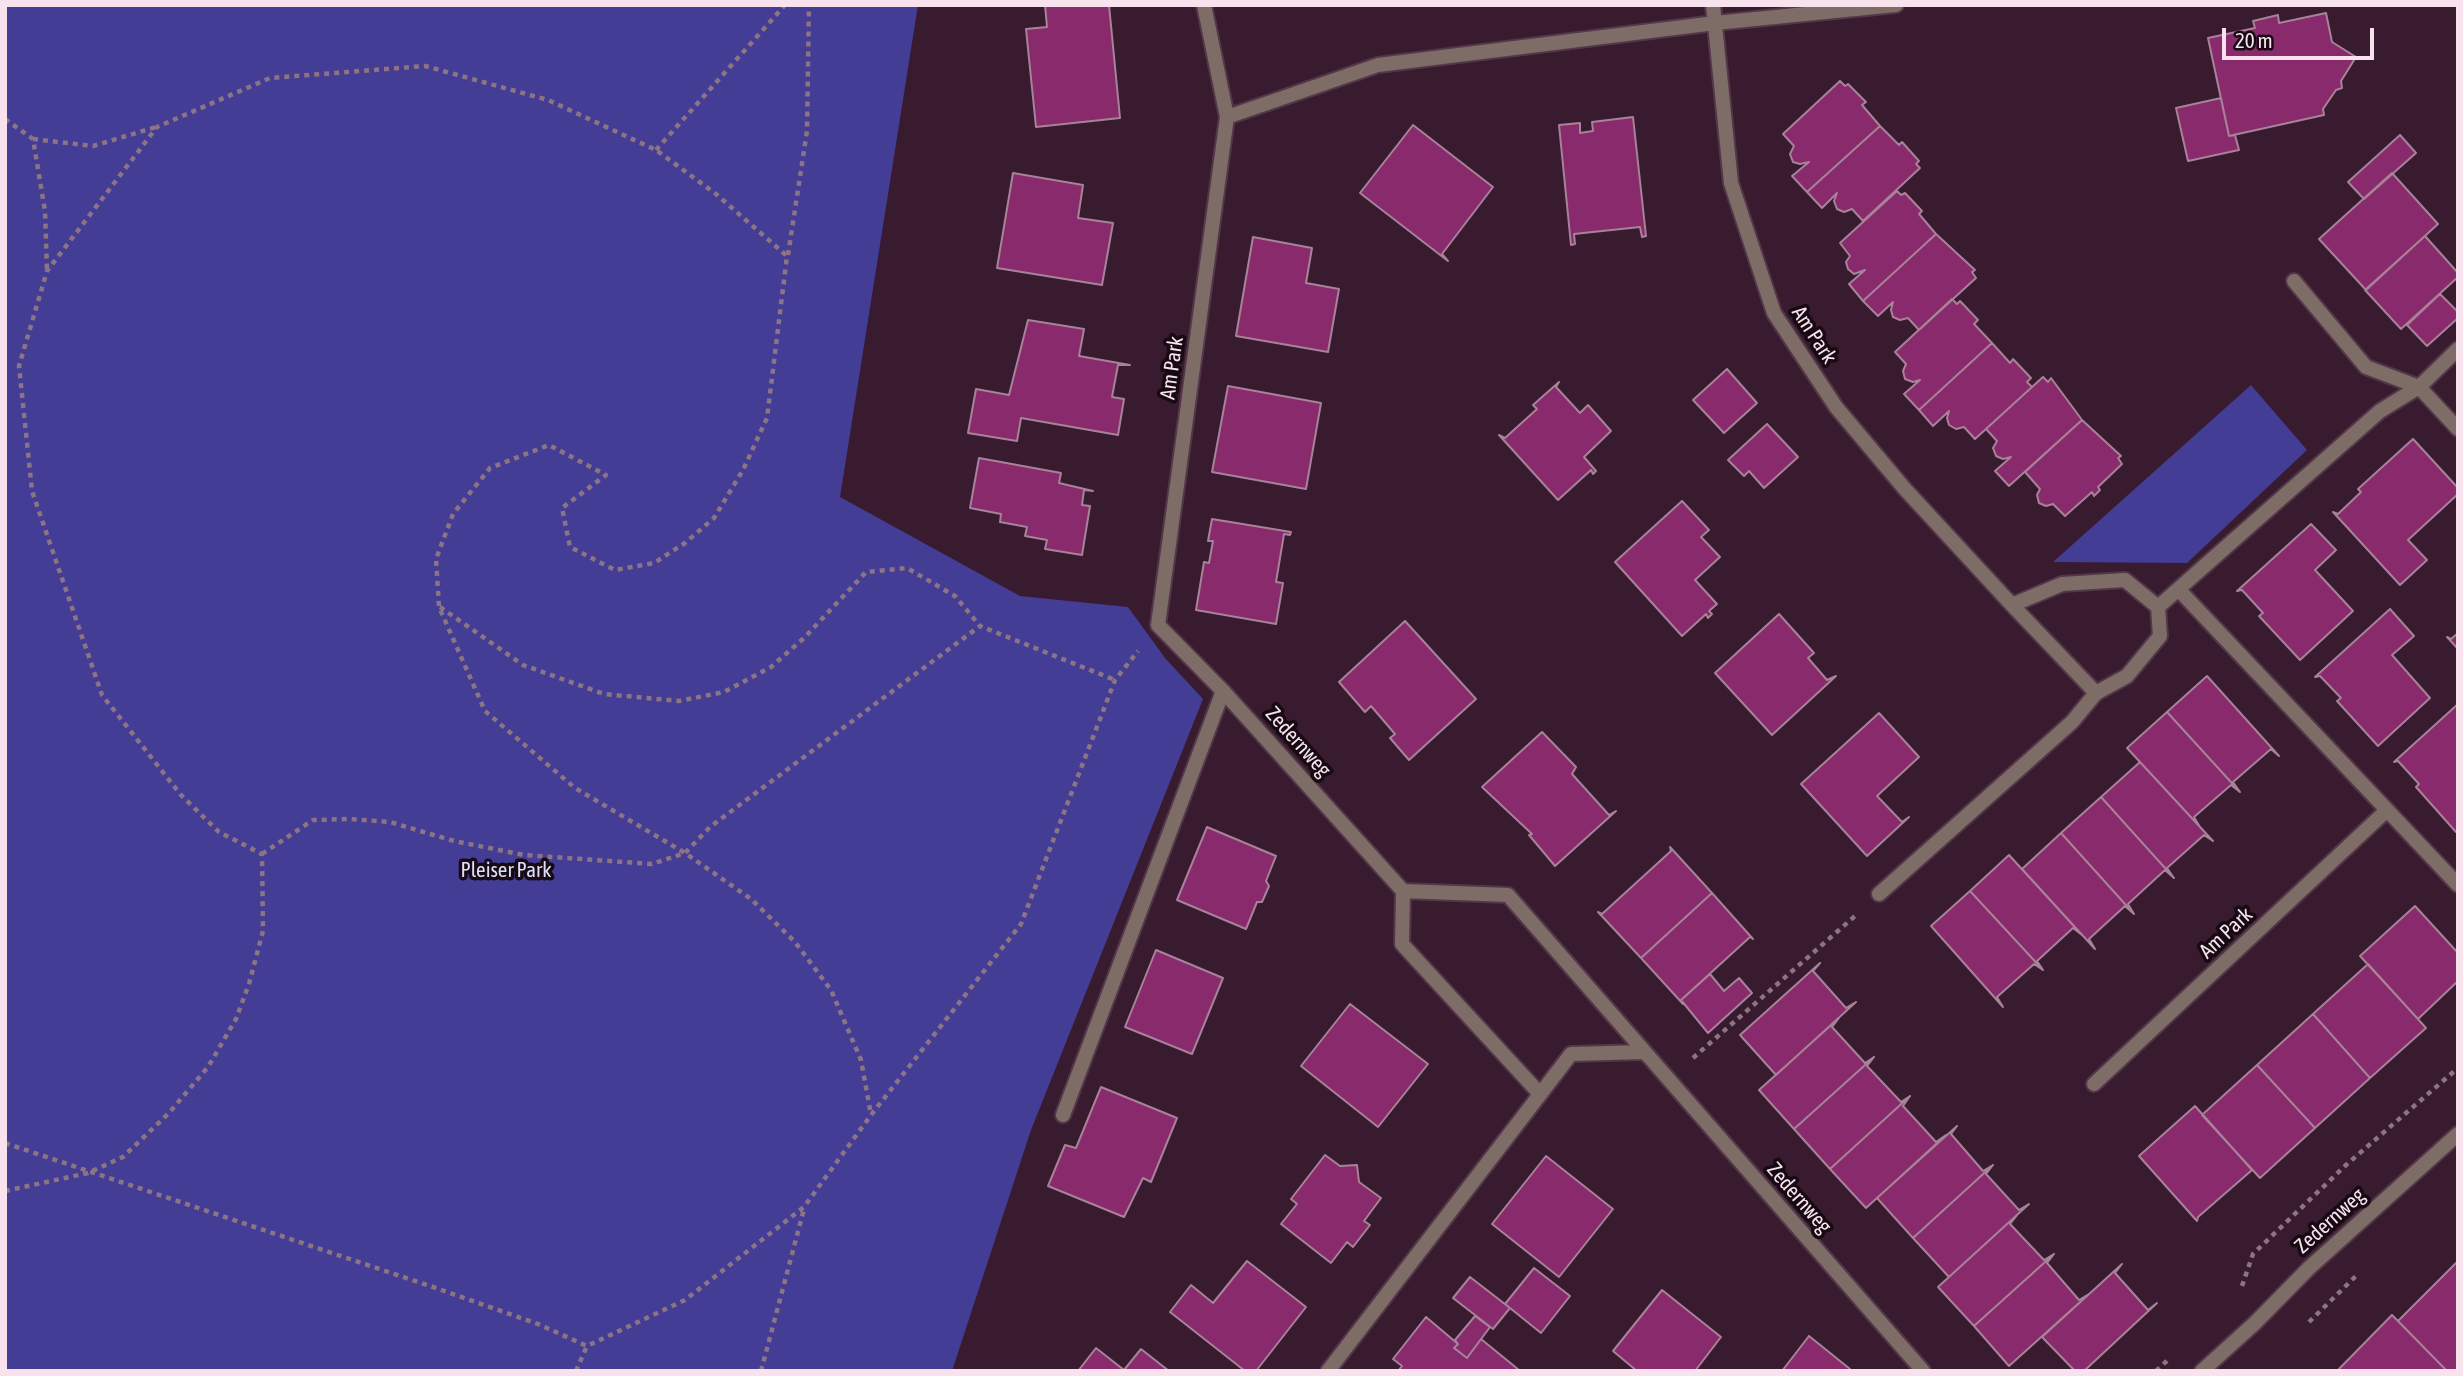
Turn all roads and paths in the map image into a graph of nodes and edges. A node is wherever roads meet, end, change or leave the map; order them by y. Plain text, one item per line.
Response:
1 (785, 5) edge
2 (809, 5) edge
3 (1204, 5) edge
4 (1713, 5) edge
5 (1896, 5) edge
6 (1715, 23) junction
7 (1227, 117) junction
8 (5, 119) edge
9 (157, 127) junction
10 (33, 139) junction
11 (656, 150) junction
12 (787, 256) junction
13 (47, 271) junction
14 (2294, 281) dead end
15 (2458, 349) edge
16 (2419, 387) junction
17 (2458, 429) edge
18 (2179, 590) junction
19 (2012, 605) junction
20 (439, 607) junction
21 (2158, 607) junction
22 (1158, 625) junction
23 (980, 626) junction
24 (1115, 680) junction
25 (1223, 691) junction
26 (2096, 693) junction
27 (2386, 811) junction
28 (685, 853) junction
29 (262, 854) junction
30 (2458, 885) edge
31 (1403, 891) junction
32 (1879, 894) joint
33 (1644, 1052) junction
34 (2458, 1068) edge
35 (1667, 1080) junction
36 (2094, 1084) dead end
37 (1540, 1094) junction
38 (871, 1115) junction
39 (1063, 1115) dead end
40 (2458, 1134) edge
41 (5, 1143) edge
42 (88, 1173) junction
43 (5, 1191) edge
44 (804, 1207) junction
45 (2239, 1294) dead end
46 (587, 1346) junction
47 (2174, 1354) dead end
48 (576, 1371) edge
49 (761, 1371) edge
50 (1328, 1371) edge
51 (1923, 1371) edge
52 (2156, 1371) edge
53 (2202, 1371) edge

1 - 11 path
2 - 12 path
3 - 7 street, Am Park
4 - 6 street, Am Park
5 - 6 street
6 - 7 street
6 - 19 street, Am Park
7 - 22 street, Am Park
8 - 10 path
9 - 10 path
9 - 11 path
9 - 13 path
10 - 13 path
11 - 12 path
12 - 20 path
13 - 29 path
14 - 16 street
15 - 16 street
16 - 17 street
16 - 18 street
18 - 21 street
18 - 27 street
19 - 21 street
19 - 26 street, Am Park
20 - 23 path
20 - 28 path
21 - 26 street
22 - 24 path
22 - 25 street, Zedernweg
23 - 24 path
23 - 28 path
24 - 38 path
25 - 31 street, Zedernweg
25 - 39 street
26 - 32 street
27 - 30 street
27 - 36 street, Am Park
28 - 29 path
28 - 38 path
29 - 42 path
31 - 33 street, Zedernweg
31 - 37 street
32 - 35 path
33 - 35 street, Zedernweg
33 - 37 street
34 - 45 path
35 - 51 street, Zedernweg
37 - 50 street
38 - 44 path
40 - 53 street, Zedernweg
41 - 42 path
42 - 43 path
42 - 46 path
44 - 46 path
44 - 49 path
46 - 48 path
47 - 52 path

